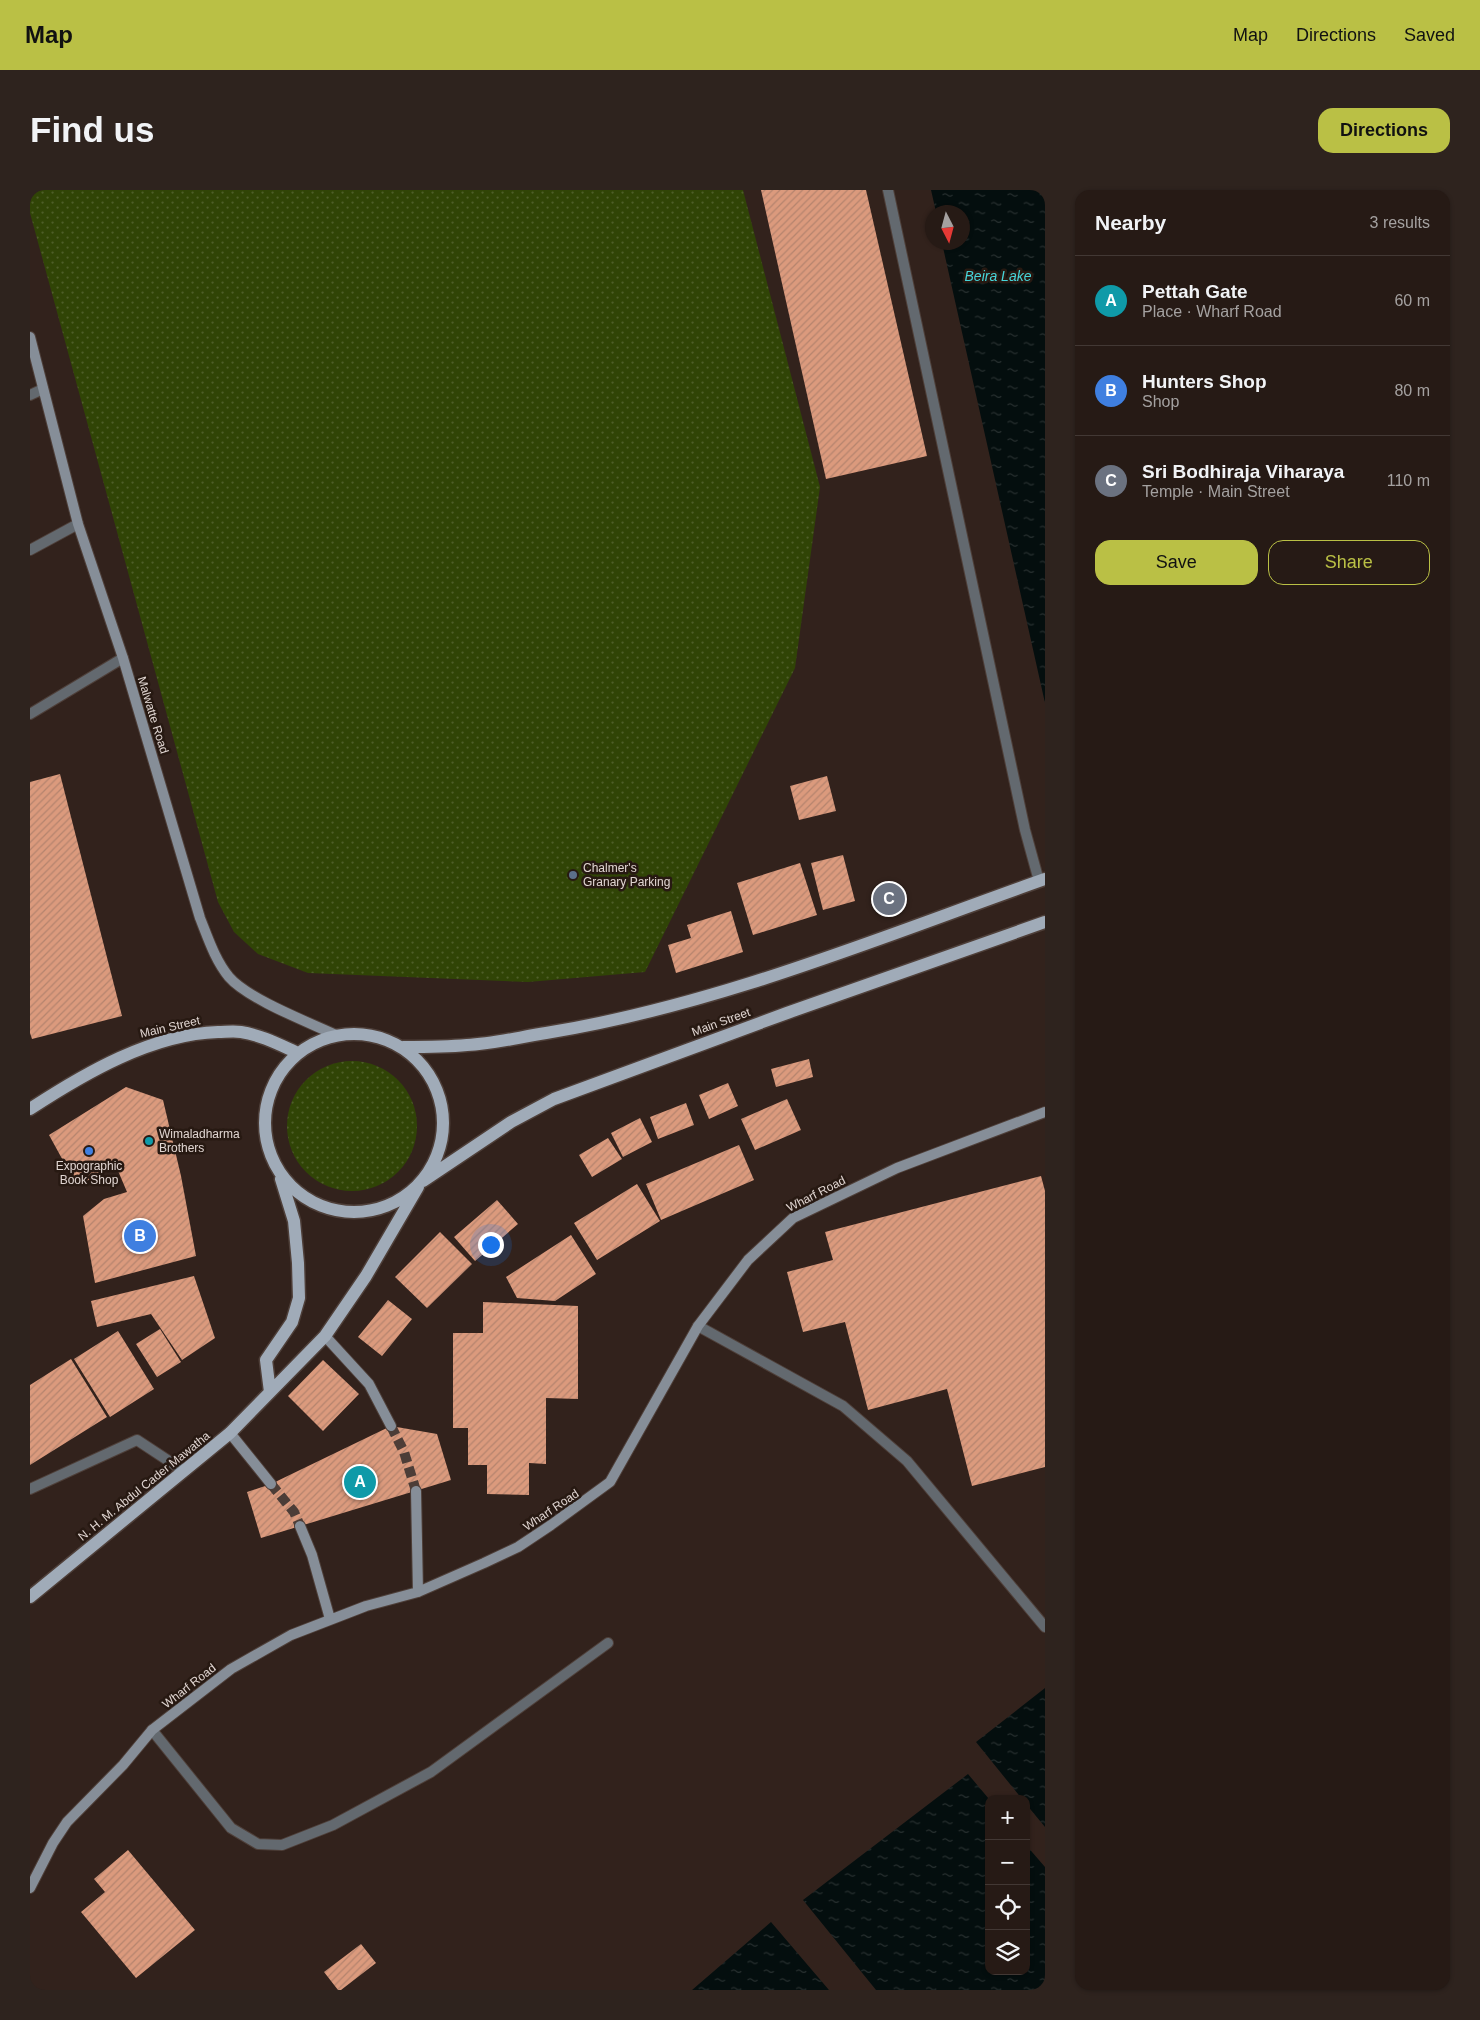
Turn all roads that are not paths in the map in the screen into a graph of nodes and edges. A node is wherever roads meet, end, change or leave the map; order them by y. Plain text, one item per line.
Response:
1 (888, 190) edge
2 (30, 337) edge
3 (43, 388) junction
4 (30, 395) edge
5 (78, 524) junction
6 (30, 550) edge
7 (123, 658) junction
8 (30, 714) edge
9 (1042, 880) edge
10 (1045, 922) edge
11 (336, 1036) junction
12 (403, 1047) junction
13 (298, 1053) junction
14 (30, 1108) edge
15 (1045, 1112) edge
16 (279, 1172) junction
17 (420, 1184) junction
18 (698, 1326) junction
19 (325, 1336) junction
20 (270, 1392) junction
21 (391, 1426) tunnel mouth
22 (230, 1433) junction
23 (184, 1471) junction
24 (271, 1484) tunnel mouth
25 (30, 1488) edge
26 (416, 1491) tunnel mouth
27 (300, 1526) tunnel mouth
28 (418, 1592) junction
29 (30, 1597) edge
30 (330, 1619) junction
31 (1045, 1627) edge
32 (608, 1643) dead end
33 (152, 1730) junction
34 (30, 1888) edge

1 - 9 street
2 - 3 main road, Malwatte Road
3 - 4 street
3 - 5 main road, Malwatte Road
5 - 6 street
5 - 7 main road, Malwatte Road
7 - 8 street
7 - 11 main road, Malwatte Road
9 - 12 main road
10 - 17 main road, Main Street
11 - 12 main road
11 - 13 main road
12 - 17 main road, N. H. M. Abdul Cader Mawatha
13 - 14 main road, Main Street
13 - 16 main road
15 - 18 main road, Wharf Road
16 - 17 main road, Main Street
16 - 20 main road
17 - 19 main road, N. H. M. Abdul Cader Mawatha
18 - 28 main road, Wharf Road
18 - 31 street
19 - 20 main road, N. H. M. Abdul Cader Mawatha
19 - 21 main road
20 - 22 main road, N. H. M. Abdul Cader Mawatha
22 - 23 main road, N. H. M. Abdul Cader Mawatha
22 - 24 main road
23 - 25 street
23 - 29 main road, N. H. M. Abdul Cader Mawatha
26 - 28 main road
27 - 30 main road
28 - 30 main road, Wharf Road
30 - 33 main road, Wharf Road
32 - 33 street
33 - 34 main road, Wharf Road

